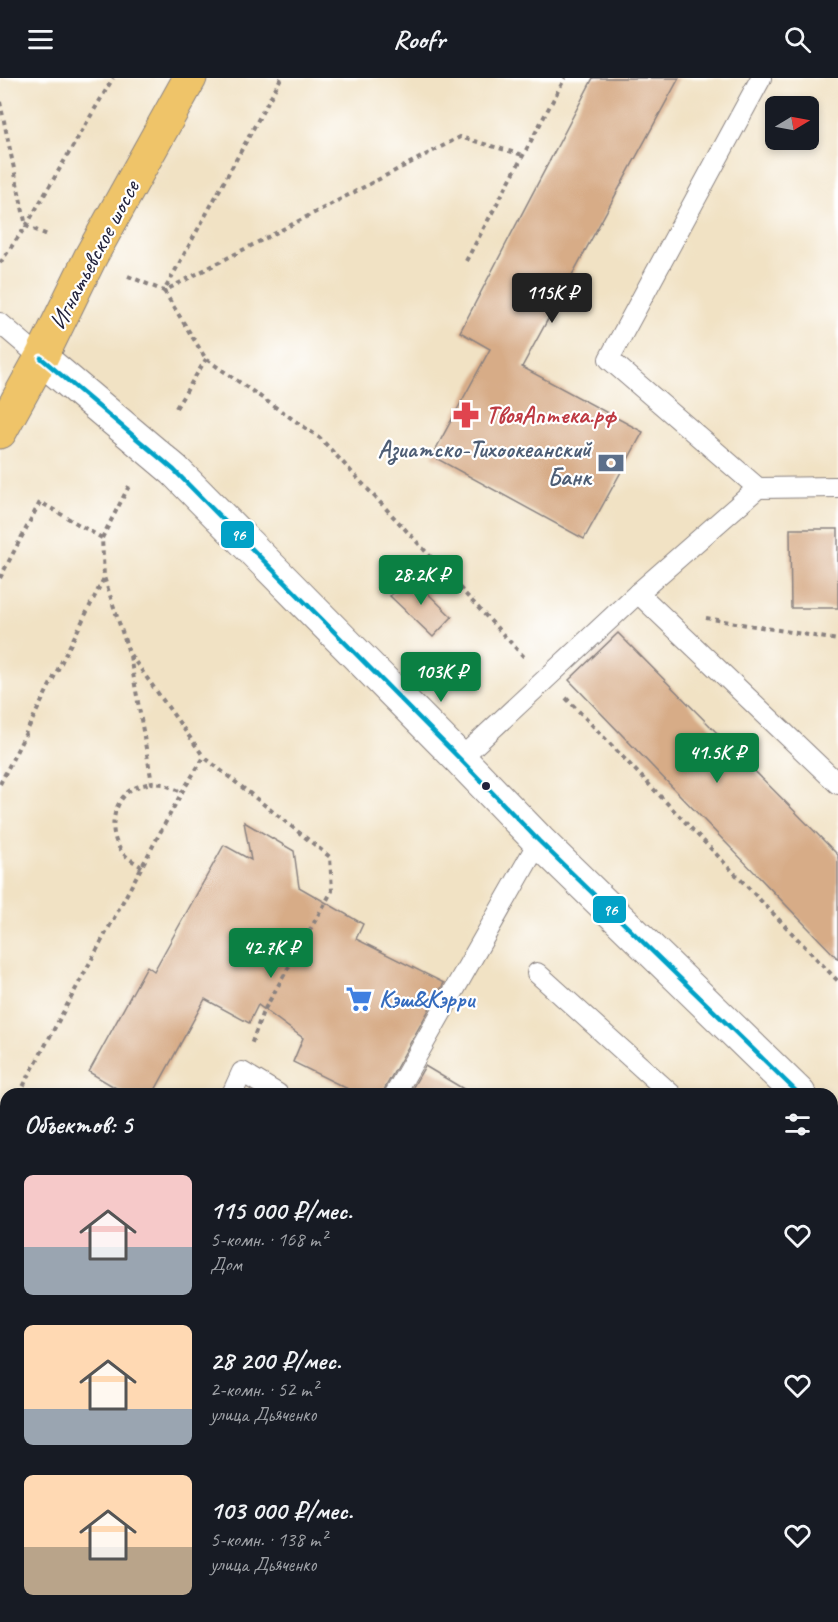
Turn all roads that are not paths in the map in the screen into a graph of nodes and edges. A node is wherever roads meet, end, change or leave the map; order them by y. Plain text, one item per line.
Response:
1 (190, 78) edge
2 (761, 78) edge
3 (0, 323) edge
4 (41, 358) junction
5 (0, 432) edge
6 (758, 488) junction
7 (838, 488) edge
8 (638, 593) junction
9 (460, 759) junction
10 (838, 784) edge
11 (539, 841) junction
12 (537, 973) dead end
13 (235, 1088) edge
14 (268, 1088) edge
15 (398, 1088) edge
16 (664, 1088) edge
17 (793, 1088) edge

1 - 4 main road, Игнатьевское шоссе
2 - 6 lane
3 - 4 lane
4 - 5 main road, Игнатьевское шоссе
4 - 9 street
6 - 7 lane
6 - 8 lane
8 - 9 lane
8 - 10 lane
9 - 11 street
11 - 15 lane
11 - 17 street
12 - 16 lane
13 - 14 lane

